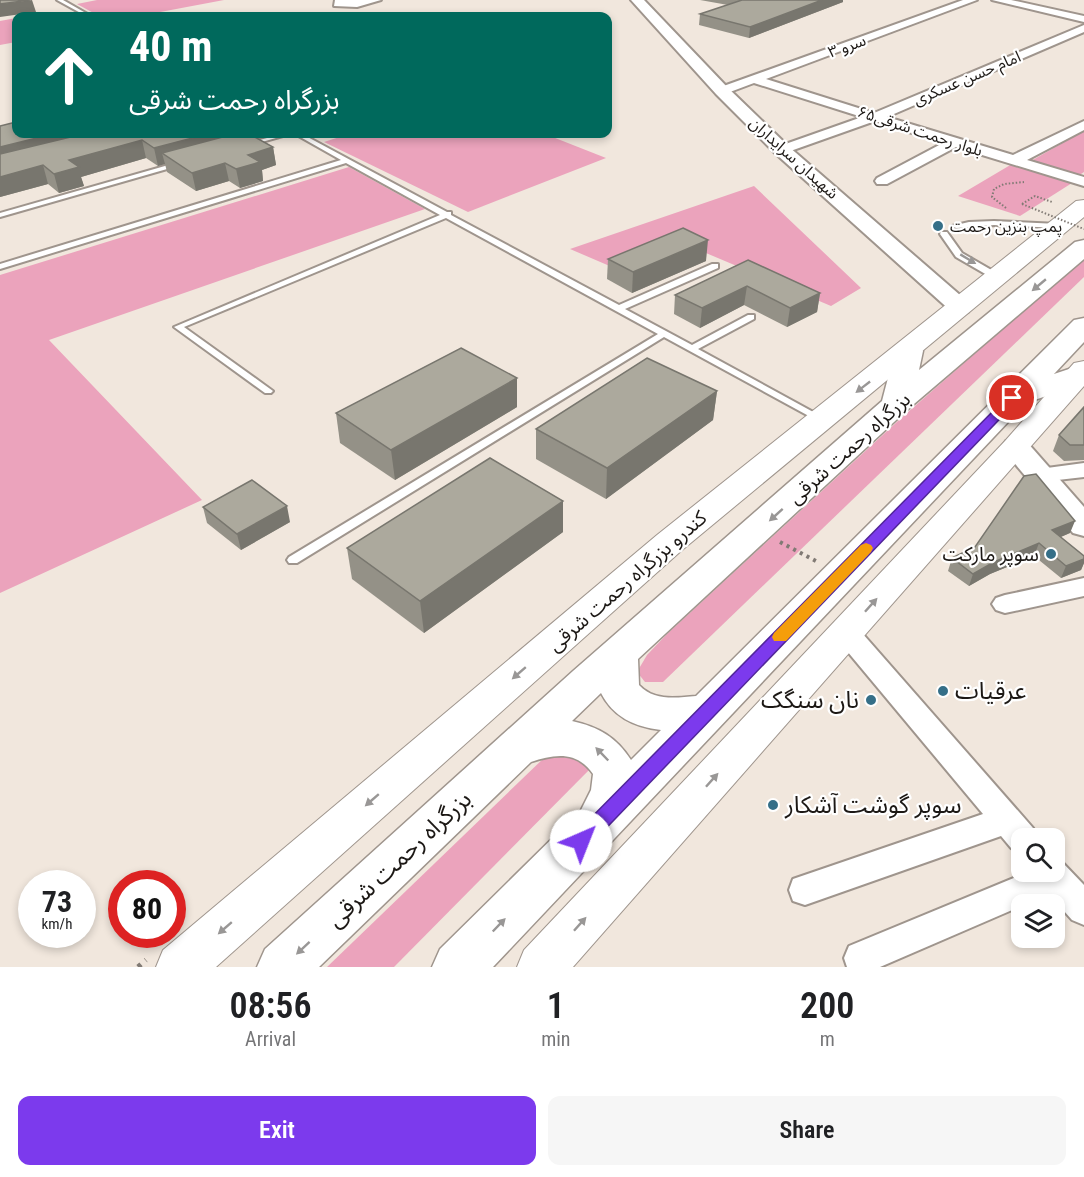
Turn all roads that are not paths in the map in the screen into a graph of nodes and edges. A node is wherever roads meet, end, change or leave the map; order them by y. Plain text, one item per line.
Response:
1 (59, 0) edge
2 (340, 0) edge
3 (376, 0) edge
4 (637, 0) edge
5 (972, 0) edge
6 (997, 0) edge
7 (1059, 0) edge
8 (1038, 9) junction
9 (82, 12) edge
10 (1084, 19) edge
11 (1084, 28) edge
12 (756, 80) junction
13 (722, 92) junction
14 (875, 117) junction
15 (1084, 125) edge
16 (273, 138) edge
17 (305, 138) edge
18 (955, 142) junction
19 (241, 147) edge
20 (782, 150) junction
21 (346, 160) junction
22 (1013, 161) junction
23 (184, 163) edge
24 (882, 181) dead end
25 (1084, 182) edge
26 (1084, 206) edge
27 (448, 214) junction
28 (0, 215) edge
29 (956, 226) dead end
30 (1073, 227) edge
31 (944, 234) dead end
32 (1084, 248) edge
33 (715, 266) dead end
34 (0, 267) edge
35 (997, 278) junction
36 (620, 308) junction
37 (960, 308) junction
38 (752, 317) dead end
39 (1084, 327) edge
40 (665, 333) junction
41 (693, 348) junction
42 (909, 351) junction
43 (1081, 372) edge
44 (268, 391) dead end
45 (1012, 398) junction
46 (896, 404) junction
47 (822, 419) junction
48 (1028, 461) junction
49 (1084, 470) edge
50 (1084, 526) edge
51 (293, 560) dead end
52 (1084, 587) edge
53 (1005, 604) dead end
54 (846, 632) junction
55 (619, 653) junction
56 (708, 710) junction
57 (514, 750) junction
58 (596, 825) junction
59 (1013, 828) edge
60 (1011, 830) edge
61 (1034, 882) edge
62 (1059, 882) edge
63 (805, 890) dead end
64 (1084, 909) edge
65 (861, 958) dead end
66 (180, 967) edge
67 (283, 967) edge
68 (458, 967) edge
69 (541, 967) edge

1 - 9 lane
2 - 3 street
4 - 13 street, شهیدان سرایداران
5 - 12 street, سرو ۳
6 - 8 street
7 - 8 street
8 - 10 street
11 - 14 street, امام حسن عسکری
12 - 13 street, سرو ۳
12 - 14 street, بلوار رحمت شرقی۶۵
13 - 20 street, شهیدان سرایداران
14 - 18 street, بلوار رحمت شرقی۶۵
14 - 20 street, امام حسن عسکری
15 - 22 street
16 - 19 lane
17 - 21 lane
18 - 22 street, بلوار رحمت شرقی۶۵
18 - 24 street
20 - 37 street, شهیدان سرایداران
21 - 27 lane
21 - 34 lane
22 - 25 street, بلوار رحمت شرقی۶۵
23 - 28 lane
26 - 30 main road, کندرو بزرگراه رحمت شرقی
27 - 36 lane
27 - 44 lane
29 - 30 lane
30 - 35 main road, کندرو بزرگراه رحمت شرقی
31 -> 35 lane
32 -> 46 highway, بزرگراه رحمت شرقی
33 - 36 lane
35 - 37 main road, کندرو بزرگراه رحمت شرقی
36 - 40 lane
37 - 42 main road, کندرو بزرگراه رحمت شرقی
38 - 41 lane
39 - 45 highway
40 - 41 lane
40 - 51 lane
41 - 47 lane
42 - 46 highway
42 -> 47 main road, کندرو بزرگراه رحمت شرقی
43 - 45 highway
43 - 48 main road
45 - 56 highway
46 -> 55 highway, بزرگراه رحمت شرقی
47 -> 66 main road, کندرو بزرگراه رحمت شرقی
48 - 49 street
48 - 50 street
54 -> 48 main road
52 - 53 street
54 - 59 street
69 -> 54 main road
55 - 56 highway
55 - 57 highway, بزرگراه رحمت شرقی
56 - 58 highway
58 -> 57 highway
57 -> 67 highway, بزرگراه رحمت شرقی
68 -> 58 highway
60 - 63 street
61 - 65 street
62 - 64 street

